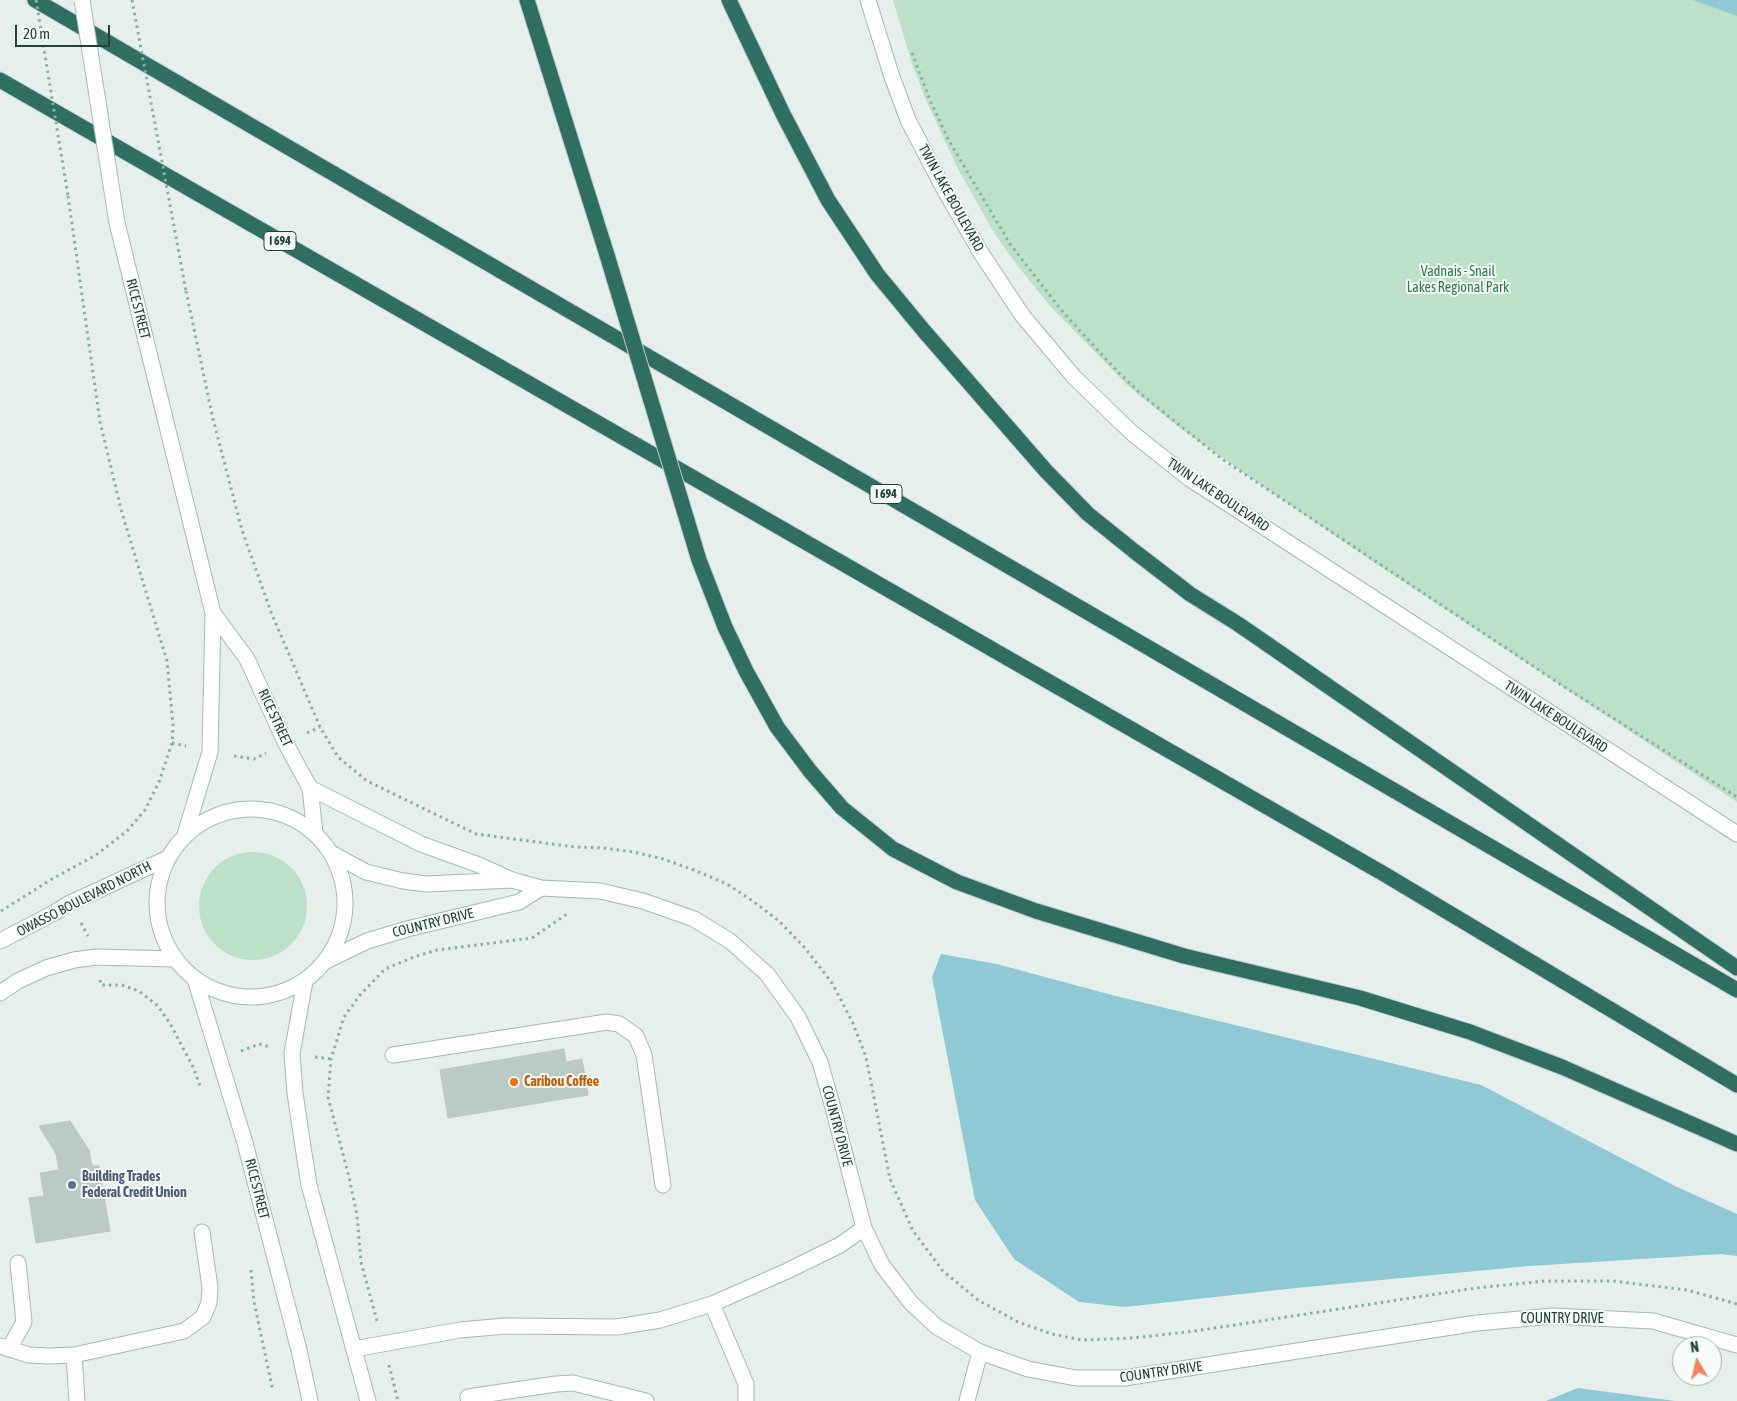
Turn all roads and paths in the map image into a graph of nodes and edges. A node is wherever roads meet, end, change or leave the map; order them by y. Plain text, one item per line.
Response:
1 (36, 0) edge
2 (82, 0) edge
3 (132, 0) edge
4 (527, 0) edge
5 (729, 0) edge
6 (868, 0) edge
7 (910, 46) dead end
8 (0, 80) edge
9 (213, 613) junction
10 (320, 727) junction
11 (172, 743) junction
12 (286, 744) junction
13 (210, 752) junction
14 (310, 788) junction
15 (1737, 797) edge
16 (315, 833) junction
17 (1737, 834) edge
18 (185, 835) junction
19 (333, 854) junction
20 (168, 858) junction
21 (512, 880) junction
22 (541, 888) junction
23 (600, 891) junction
24 (68, 904) junction
25 (0, 912) edge
26 (0, 941) edge
27 (96, 957) junction
28 (175, 959) junction
29 (326, 961) junction
30 (1737, 968) edge
31 (195, 979) junction
32 (305, 981) junction
33 (1737, 990) edge
34 (0, 993) edge
35 (292, 1053) junction
36 (393, 1055) dead end
37 (220, 1059) junction
38 (331, 1059) junction
39 (194, 1069) junction
40 (1737, 1085) edge
41 (200, 1086) dead end
42 (1737, 1144) edge
43 (663, 1185) dead end
44 (864, 1228) junction
45 (202, 1232) dead end
46 (18, 1263) dead end
47 (250, 1263) dead end
48 (712, 1304) junction
49 (1737, 1304) edge
50 (383, 1344) junction
51 (1737, 1344) edge
52 (5, 1347) edge
53 (354, 1349) junction
54 (980, 1352) junction
55 (74, 1355) junction
56 (273, 1390) dead end
57 (77, 1401) edge
58 (310, 1401) edge
59 (368, 1401) edge
60 (398, 1401) edge
61 (469, 1401) edge
62 (646, 1401) edge
63 (746, 1401) edge
64 (967, 1401) edge

1 - 11 path, bridge
1 - 33 highway, I 694
2 - 9 street, RICE STREET, bridge
3 - 10 path, bridge
4 - 42 highway, bridge
5 - 30 highway
6 - 17 street, TWIN LAKE BOULEVARD
7 - 15 path
8 - 40 highway, I 694
9 - 12 street, RICE STREET
9 - 13 street, RICE STREET
10 - 12 path
10 - 49 path
11 - 13 path
11 - 25 path
12 - 13 path
12 - 14 street, RICE STREET
13 - 18 street, RICE STREET
14 - 16 street, RICE STREET
14 - 21 street
16 - 18 street
16 - 19 street
18 - 20 street
19 - 21 street, COUNTRY DRIVE
19 - 29 street
20 - 24 street, OWASSO BOULEVARD NORTH
20 - 28 street
21 - 22 street, COUNTRY DRIVE
22 - 23 street, COUNTRY DRIVE
22 - 29 street, COUNTRY DRIVE
23 - 38 path
23 - 44 street, COUNTRY DRIVE
24 - 26 street, OWASSO BOULEVARD NORTH
24 - 27 path
27 - 28 street
27 - 34 street
27 - 39 path
28 - 31 street
29 - 32 street
31 - 32 street
31 - 37 street, RICE STREET
32 - 35 street
35 - 37 path
35 - 38 path
35 - 53 street
36 - 43 street
37 - 39 path
37 - 58 street, RICE STREET
38 - 50 path
39 - 41 path
44 - 48 street
44 - 54 street, COUNTRY DRIVE
45 - 55 street
46 - 52 street
47 - 56 path
48 - 50 street
48 - 63 street
50 - 53 street
50 - 60 path
51 - 54 street, COUNTRY DRIVE
52 - 55 street
53 - 59 street
54 - 64 street
55 - 57 street
61 - 62 street

